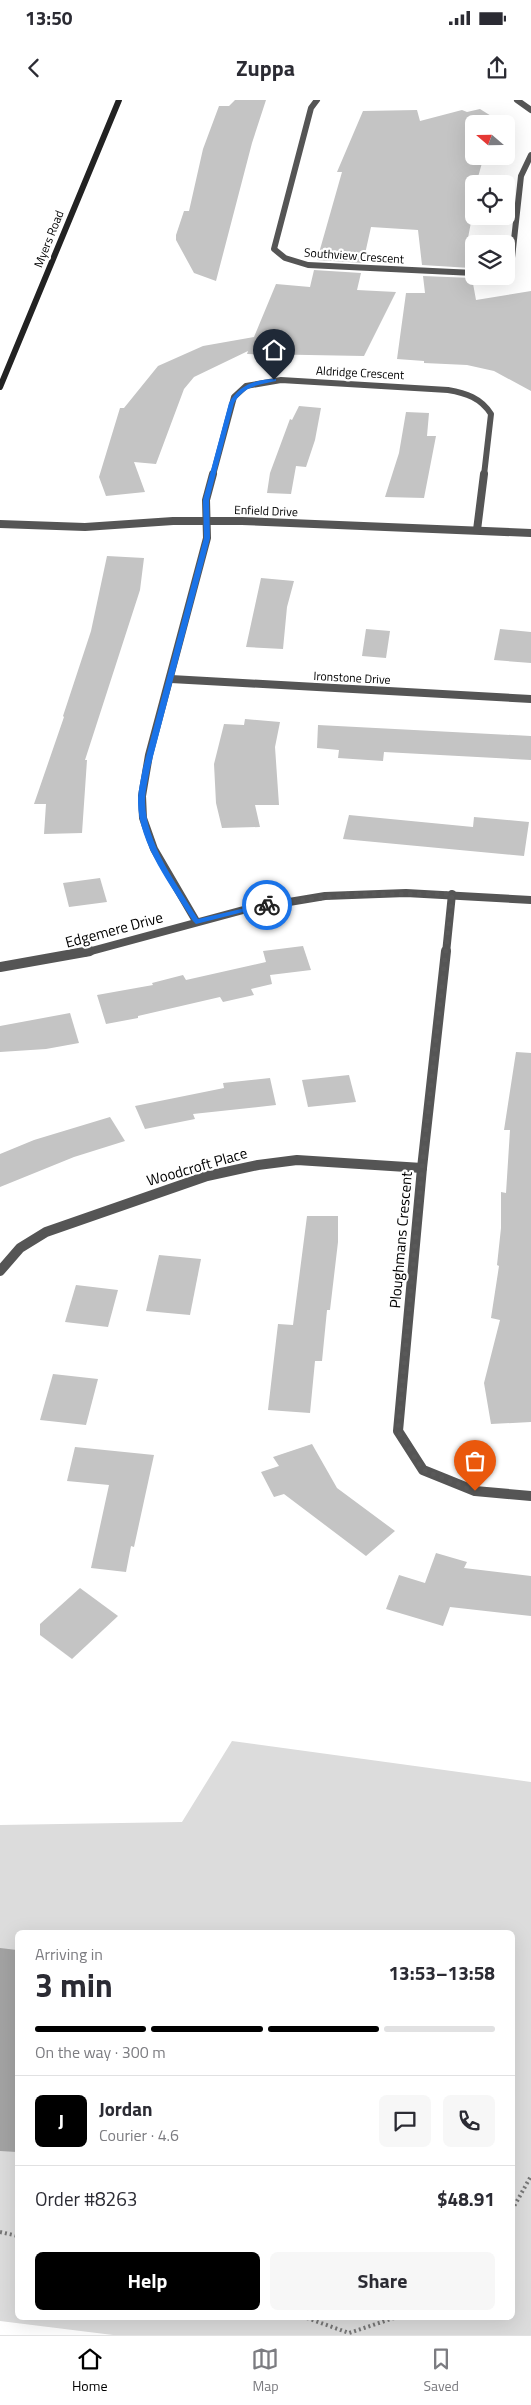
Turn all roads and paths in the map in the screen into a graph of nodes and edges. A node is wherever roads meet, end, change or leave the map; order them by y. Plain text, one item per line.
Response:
1 (119, 100) edge
2 (318, 100) edge
3 (517, 100) edge
4 (531, 110) edge
5 (531, 155) edge
6 (515, 235) edge
7 (465, 273) edge
8 (0, 387) edge
9 (207, 521) junction
10 (0, 524) edge
11 (478, 530) junction
12 (531, 532) edge
13 (171, 679) junction
14 (531, 699) edge
15 (452, 894) junction
16 (531, 900) edge
17 (196, 921) junction
18 (0, 967) edge
19 (422, 1168) junction
20 (0, 1271) edge
21 (531, 1496) edge
22 (531, 2176) edge
23 (515, 2205) edge
24 (0, 2232) edge
25 (15, 2235) edge
26 (312, 2320) edge
27 (388, 2320) edge
28 (349, 2334) edge

1 - 8 main road, Myers Road
2 - 7 street, Southview Crescent
3 - 4 street
5 - 6 street
9 - 10 street, Enfield Drive
9 - 11 street, Enfield Drive
9 - 11 street, Aldridge Crescent
9 - 13 street, Aldridge Crescent
11 - 12 street, Enfield Drive
13 - 14 street, Ironstone Drive
13 - 17 street, Aldridge Crescent
15 - 16 street, Edgemere Drive
15 - 17 street, Edgemere Drive
15 - 19 street, Ploughmans Crescent
17 - 18 street, Edgemere Drive
19 - 20 street, Woodcroft Place
19 - 21 street, Ploughmans Crescent
22 - 23 path
24 - 25 path
26 - 28 path
27 - 28 path

